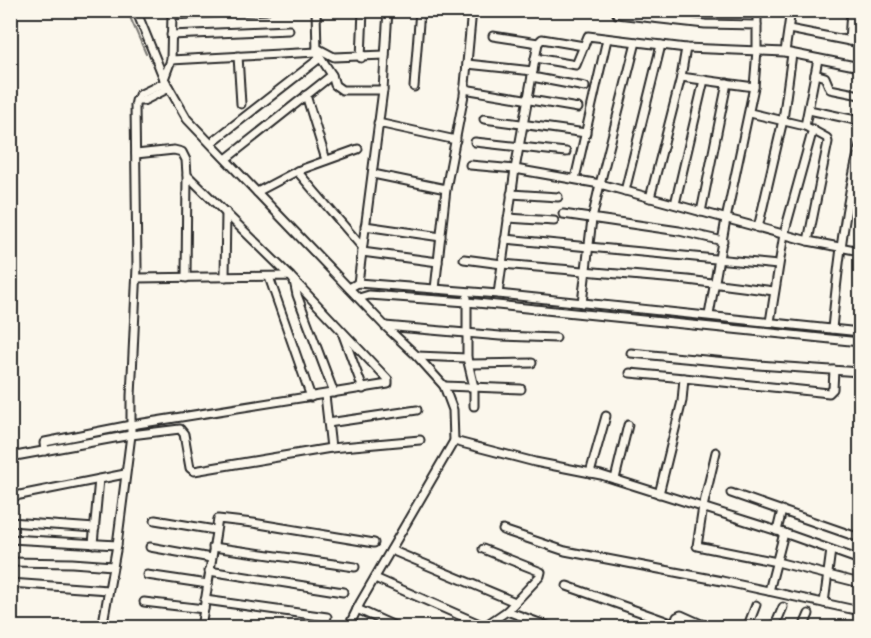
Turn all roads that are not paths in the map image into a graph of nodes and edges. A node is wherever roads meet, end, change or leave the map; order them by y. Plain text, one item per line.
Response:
1 (136, 10) edge
2 (266, 10) edge
3 (316, 10) edge
4 (363, 10) edge
5 (388, 10) edge
6 (420, 10) edge
7 (472, 10) edge
8 (757, 10) edge
9 (790, 10) edge
10 (851, 10) edge
11 (172, 13) edge
12 (617, 15) dead end
13 (757, 25) junction
14 (789, 29) junction
15 (289, 30) dead end
16 (171, 35) junction
17 (493, 36) dead end
18 (608, 39) junction
19 (849, 40) junction
20 (636, 42) junction
21 (538, 43) junction
22 (861, 43) edge
23 (661, 45) junction
24 (584, 46) junction
25 (686, 48) junction
26 (757, 50) junction
27 (318, 53) junction
28 (789, 53) junction
29 (385, 55) junction
30 (238, 56) junction
31 (361, 58) junction
32 (535, 58) junction
33 (818, 59) junction
34 (171, 60) junction
35 (467, 64) junction
36 (861, 67) edge
37 (532, 74) junction
38 (815, 74) junction
39 (332, 75) junction
40 (681, 77) junction
41 (704, 80) junction
42 (727, 83) junction
43 (165, 85) junction
44 (414, 87) dead end
45 (585, 87) dead end
46 (754, 87) junction
47 (464, 89) junction
48 (383, 90) junction
49 (306, 95) junction
50 (861, 95) edge
51 (527, 99) junction
52 (241, 104) dead end
53 (578, 108) dead end
54 (809, 110) junction
55 (750, 113) junction
56 (484, 119) dead end
57 (783, 120) junction
58 (861, 121) edge
59 (378, 123) junction
60 (523, 123) junction
61 (805, 126) junction
62 (813, 129) junction
63 (586, 133) junction
64 (456, 140) junction
65 (211, 142) junction
66 (475, 142) dead end
67 (861, 145) edge
68 (518, 147) junction
69 (358, 149) dead end
70 (566, 152) dead end
71 (136, 154) junction
72 (226, 159) junction
73 (326, 160) junction
74 (470, 165) dead end
75 (514, 169) junction
76 (297, 171) junction
77 (373, 174) junction
78 (187, 175) junction
79 (575, 178) junction
80 (600, 184) junction
81 (446, 189) junction
82 (625, 191) junction
83 (257, 192) junction
84 (511, 194) junction
85 (558, 196) dead end
86 (650, 198) junction
87 (675, 204) junction
88 (226, 212) junction
89 (701, 212) junction
90 (563, 214) dead end
91 (508, 218) junction
92 (592, 219) junction
93 (726, 219) junction
94 (554, 221) dead end
95 (365, 226) junction
96 (758, 228) junction
97 (784, 234) junction
98 (441, 237) junction
99 (506, 239) junction
100 (723, 241) junction
101 (808, 241) junction
102 (589, 247) junction
103 (839, 247) junction
104 (362, 250) junction
105 (861, 251) edge
106 (464, 259) dead end
107 (719, 259) junction
108 (438, 262) junction
109 (502, 264) junction
110 (778, 265) junction
111 (586, 271) junction
112 (225, 277) junction
113 (269, 277) junction
114 (137, 278) junction
115 (186, 278) junction
116 (292, 279) junction
117 (358, 283) junction
118 (715, 283) junction
119 (349, 288) junction
120 (435, 289) junction
121 (774, 291) junction
122 (498, 294) junction
123 (467, 297) junction
124 (359, 298) junction
125 (528, 303) junction
126 (582, 303) junction
127 (709, 315) junction
128 (770, 322) junction
129 (385, 326) junction
130 (832, 329) junction
131 (342, 332) junction
132 (861, 332) edge
133 (466, 333) junction
134 (556, 338) dead end
135 (861, 342) edge
136 (631, 352) dead end
137 (417, 356) junction
138 (469, 361) junction
139 (532, 363) dead end
140 (834, 370) junction
141 (861, 372) edge
142 (630, 373) dead end
143 (684, 378) junction
144 (444, 386) junction
145 (474, 387) junction
146 (522, 388) dead end
147 (363, 389) junction
148 (334, 393) junction
149 (311, 397) junction
150 (326, 398) junction
151 (474, 406) dead end
152 (417, 410) dead end
153 (606, 416) dead end
154 (328, 423) junction
155 (628, 425) dead end
156 (131, 430) junction
157 (420, 440) dead end
158 (454, 441) junction
159 (331, 448) junction
160 (716, 452) dead end
161 (10, 457) edge
162 (591, 473) junction
163 (125, 474) junction
164 (99, 479) junction
165 (615, 479) junction
166 (731, 493) dead end
167 (659, 494) junction
168 (10, 497) edge
169 (703, 507) junction
170 (782, 510) junction
171 (155, 520) dead end
172 (10, 522) edge
173 (95, 528) junction
174 (215, 530) junction
175 (503, 530) dead end
176 (781, 532) junction
177 (861, 538) edge
178 (10, 539) edge
179 (374, 543) dead end
180 (93, 544) junction
181 (117, 545) junction
182 (150, 547) dead end
183 (213, 548) junction
184 (483, 549) dead end
185 (391, 550) junction
186 (831, 550) junction
187 (211, 558) junction
188 (861, 560) edge
189 (10, 562) edge
190 (777, 562) junction
191 (113, 566) junction
192 (356, 567) dead end
193 (209, 571) junction
194 (828, 574) junction
195 (147, 575) dead end
196 (375, 578) junction
197 (10, 583) edge
198 (861, 583) edge
199 (207, 584) junction
200 (567, 586) dead end
201 (108, 590) junction
202 (769, 591) junction
203 (343, 592) dead end
204 (205, 600) junction
205 (144, 602) dead end
206 (515, 602) junction
207 (824, 603) junction
208 (756, 604) dead end
209 (783, 607) dead end
210 (204, 609) junction
211 (357, 609) junction
212 (507, 611) junction
213 (861, 611) edge
214 (809, 614) dead end
215 (327, 617) dead end
216 (673, 626) edge
217 (102, 627) edge
218 (203, 627) edge
219 (348, 627) edge
220 (399, 627) edge
221 (483, 627) edge
222 (553, 627) edge
223 (710, 627) edge
224 (747, 627) edge
225 (774, 627) edge
226 (803, 627) edge

1 - 43 street
2 - 11 street
3 - 27 street
4 - 31 street
5 - 29 street
6 - 44 street
7 - 35 street
8 - 13 street
9 - 14 street
10 - 19 street
11 - 16 street
12 - 13 street
13 - 26 street
14 - 19 street
14 - 28 street
15 - 16 street
16 - 34 street
17 - 21 street
18 - 20 street
18 - 24 street
18 - 63 street
19 - 22 street
20 - 23 street
20 - 80 street
21 - 24 street
21 - 32 street
23 - 25 street
23 - 82 street
24 - 32 street
25 - 26 street
25 - 40 street
26 - 28 street
26 - 46 street
27 - 30 street
27 - 31 street
27 - 39 street
27 - 65 street
28 - 33 street
28 - 57 street
29 - 31 street
29 - 48 street
30 - 34 street
30 - 52 street
32 - 37 street
33 - 36 street
33 - 38 street
34 - 43 street
35 - 37 street
35 - 47 street
37 - 45 street
37 - 51 street
38 - 50 street
38 - 54 street
39 - 48 street
39 - 49 street
40 - 41 street
40 - 86 street
41 - 42 street
41 - 87 street
42 - 46 street
42 - 89 street
43 - 65 street
43 - 71 street
46 - 55 street
47 - 51 street
47 - 64 street
48 - 59 street
49 - 72 street
49 - 73 street
51 - 53 street
51 - 60 street
54 - 58 street
54 - 61 street
55 - 57 street
55 - 93 street
56 - 60 street
57 - 61 street
57 - 96 street
59 - 64 street
59 - 77 street
60 - 63 street
60 - 68 street
61 - 62 street
62 - 97 street
62 - 101 street
63 - 79 street
64 - 81 street
65 - 72 street
66 - 68 street
67 - 103 street
68 - 70 street
68 - 75 street
69 - 73 street
71 - 78 street
71 - 114 street
72 - 83 street
73 - 76 street
74 - 75 street
75 - 79 street
75 - 84 street
76 - 83 street
76 - 104 street
77 - 81 street
77 - 95 street
78 - 88 street
78 - 115 street
79 - 80 street
80 - 82 street
80 - 92 street
81 - 98 street
82 - 86 street
83 - 119 street
84 - 85 street
84 - 91 street
86 - 87 street
87 - 89 street
88 - 112 street
88 - 116 street
89 - 93 street
90 - 92 street
91 - 94 street
91 - 99 street
92 - 100 street
92 - 102 street
93 - 96 street
93 - 100 street
95 - 98 street
95 - 104 street
96 - 97 street
97 - 101 street
97 - 110 street
98 - 108 street
99 - 102 street
99 - 109 street
100 - 107 street
101 - 103 street
102 - 107 street
102 - 111 street
103 - 105 street
103 - 130 street
104 - 108 street
104 - 117 street
106 - 109 street
107 - 110 street
107 - 118 street
108 - 120 street
109 - 111 street
109 - 122 street
110 - 121 street
111 - 118 street
111 - 126 street
112 - 113 street
112 - 115 street
113 - 116 street
113 - 149 street
114 - 115 street
114 - 156 street
116 - 131 street
116 - 148 street
117 - 119 street
117 - 120 street
118 - 121 street
118 - 127 street
119 - 124 street
120 - 123 street
121 - 128 street
122 - 123 street
122 - 125 street
123 - 124 street
123 - 125 street
123 - 133 street
124 - 129 street
125 - 126 street
125 - 135 street
126 - 127 street
127 - 128 street
128 - 130 street
129 - 133 street
129 - 137 street
130 - 132 street
131 - 147 street
131 - 147 street
133 - 134 street
133 - 138 street
136 - 140 street
137 - 138 street
137 - 144 street
138 - 139 street
138 - 145 street
140 - 141 street
140 - 143 street
142 - 143 street
143 - 167 street
144 - 145 street
144 - 158 street
145 - 146 street
145 - 151 street
147 - 148 street
148 - 150 street
149 - 150 street
149 - 156 street
150 - 154 street
152 - 154 street
153 - 162 street
154 - 159 street
155 - 165 street
156 - 159 street
156 - 161 street
156 - 163 street
157 - 159 street
158 - 162 street
158 - 185 street
160 - 169 street
162 - 165 street
163 - 164 street
163 - 181 street
164 - 168 street
164 - 173 street
165 - 167 street
166 - 170 street
167 - 169 street
169 - 176 street
169 - 190 street
170 - 176 street
170 - 177 street
171 - 174 street
172 - 173 street
173 - 180 street
174 - 179 street
174 - 183 street
175 - 202 street
176 - 186 street
176 - 190 street
178 - 180 street
180 - 181 street
181 - 191 street
182 - 187 street
183 - 187 street
183 - 192 street
184 - 206 street
185 - 196 street
185 - 206 street
186 - 188 street
186 - 194 street
187 - 193 street
189 - 191 street
190 - 194 street
190 - 202 street
191 - 201 street
193 - 199 street
193 - 203 street
194 - 198 street
194 - 207 street
195 - 199 street
196 - 211 street
196 - 221 street
197 - 201 street
199 - 204 street
200 - 216 street
201 - 217 street
202 - 207 street
204 - 210 street
204 - 215 street
205 - 210 street
206 - 212 street
207 - 213 street
208 - 224 street
209 - 225 street
210 - 218 street
211 - 219 street
211 - 220 street
212 - 221 street
212 - 222 street
214 - 226 street
216 - 223 street

